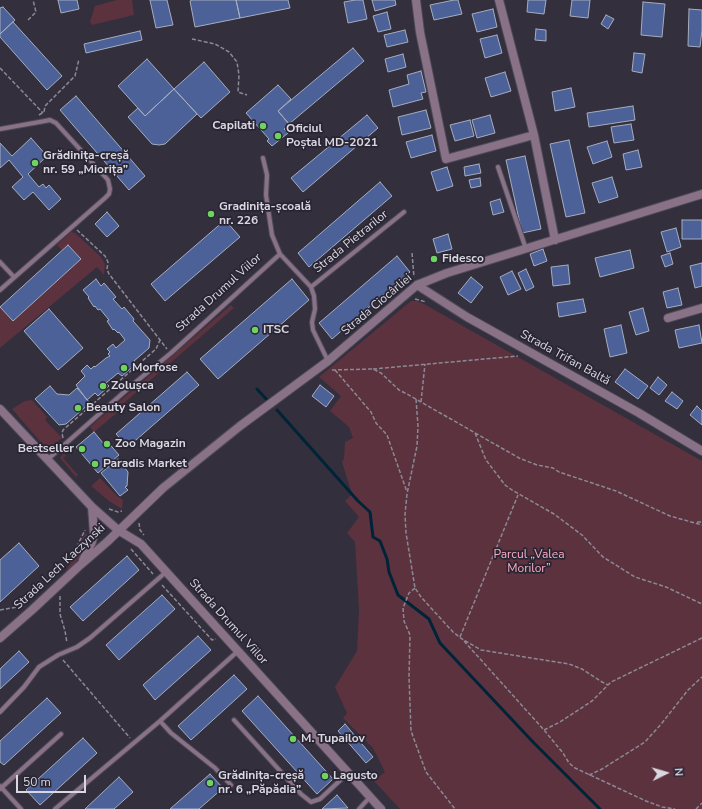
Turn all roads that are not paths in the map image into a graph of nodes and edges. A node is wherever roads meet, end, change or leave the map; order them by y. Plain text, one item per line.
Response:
1 (416, 0) edge
2 (499, 0) edge
3 (0, 128) edge
4 (534, 135) junction
5 (263, 158) dead end
6 (498, 167) dead end
7 (702, 194) edge
8 (404, 212) dead end
9 (555, 240) junction
10 (526, 249) junction
11 (280, 254) junction
12 (0, 262) edge
13 (14, 277) junction
14 (415, 282) junction
15 (311, 287) junction
16 (0, 290) edge
17 (702, 308) edge
18 (668, 318) dead end
19 (328, 361) junction
20 (0, 409) edge
21 (702, 450) edge
22 (47, 460) junction
23 (92, 507) junction
24 (118, 530) junction
25 (78, 567) junction
26 (166, 572) junction
27 (0, 638) edge
28 (238, 651) junction
29 (0, 712) edge
30 (160, 720) junction
31 (234, 720) dead end
32 (61, 734) dead end
33 (348, 773) junction
34 (231, 785) dead end
35 (1, 788) edge
36 (371, 797) junction
37 (21, 809) edge
38 (56, 809) edge
39 (358, 809) edge
40 (382, 809) edge

1 - 4 street
2 - 4 street
3 - 13 lane
4 - 9 street
5 - 11 lane, Strada Pietrarilor
6 - 10 lane
7 - 9 street, Strada Ciocârliei
8 - 15 lane, Strada Pietrarilor
9 - 10 street, Strada Ciocârliei
10 - 14 street, Strada Ciocârliei
11 - 15 lane, Strada Pietrarilor
11 - 22 lane, Strada Drumul Viilor
12 - 13 lane
13 - 16 lane
14 - 19 street, Strada Ciocârliei
14 - 21 street, Strada Trifan Baltă
15 - 19 lane, Strada Pietrarilor
17 - 18 street
19 - 24 street, Strada Ciocârliei
20 - 22 street, Strada Drumul Viilor
22 - 23 street, Strada Drumul Viilor
23 - 24 street, Strada Drumul Viilor
23 - 25 street
24 - 25 street, Strada Lech Kaczynski
24 - 26 street, Strada Drumul Viilor
25 - 27 street, Strada Lech Kaczynski
26 - 28 street, Strada Drumul Viilor
26 - 29 lane
28 - 30 lane
28 - 33 street, Strada Drumul Viilor
30 - 34 lane
30 - 38 lane
31 - 33 lane
32 - 35 lane
33 - 36 street, Strada Drumul Viilor
35 - 37 lane
36 - 39 lane
36 - 40 street, Strada Drumul Viilor

